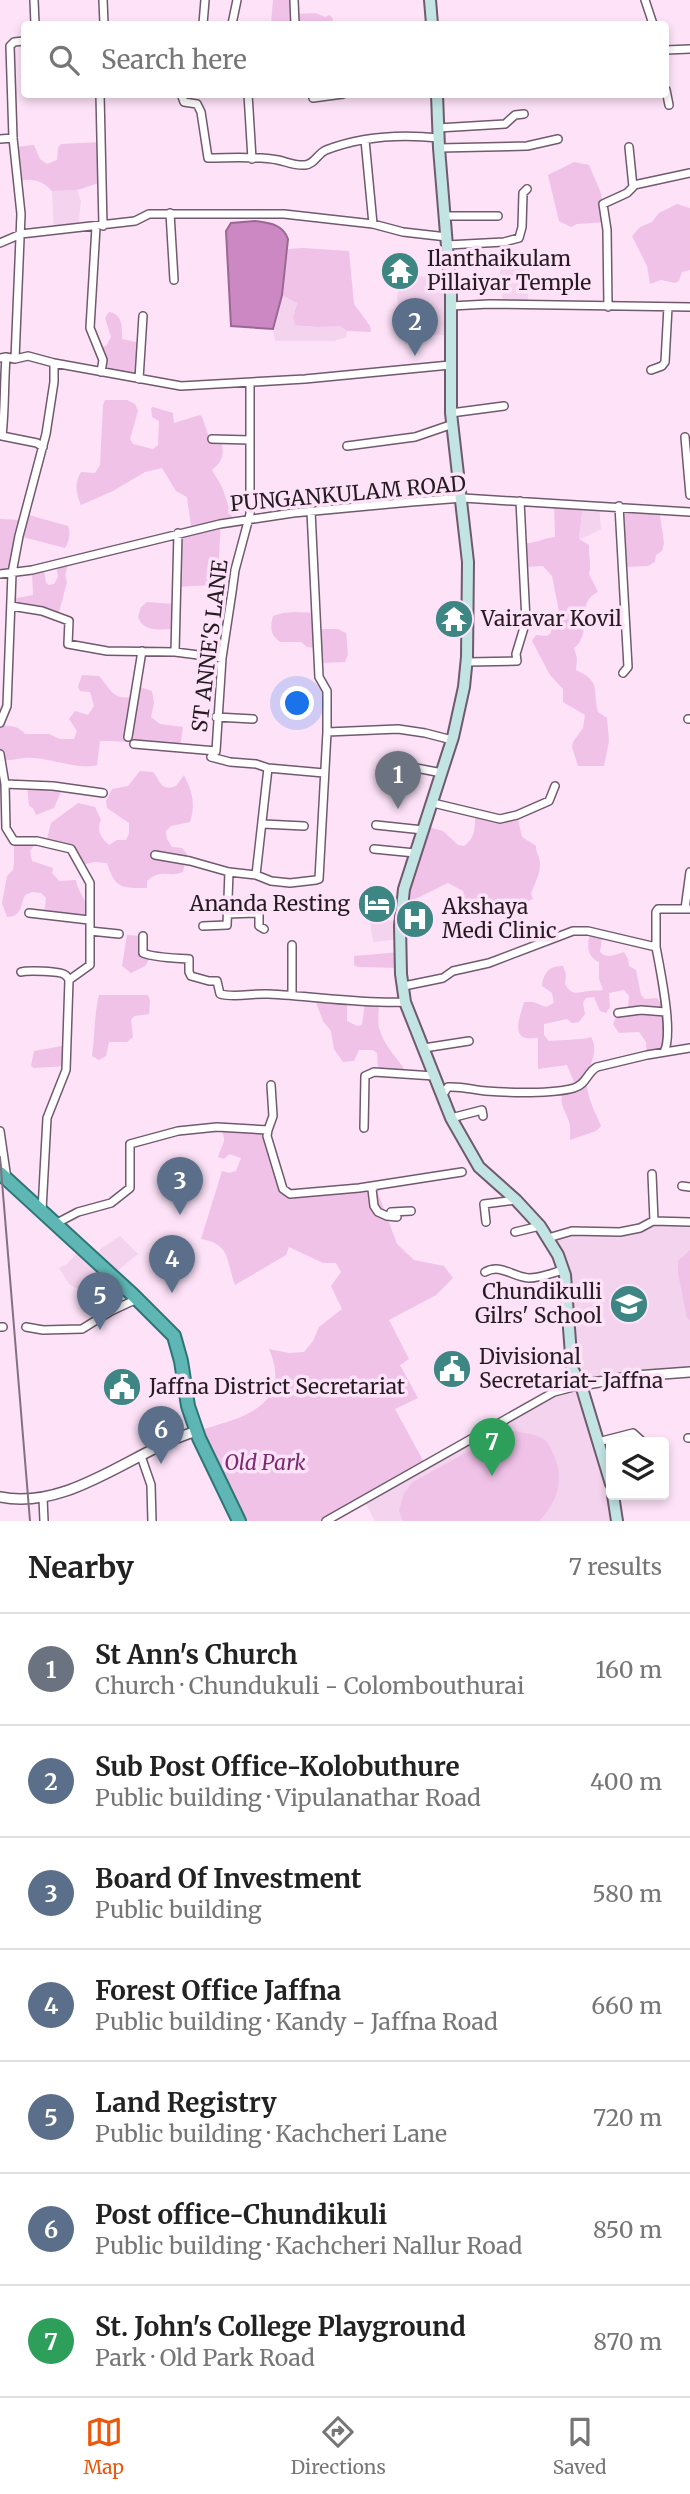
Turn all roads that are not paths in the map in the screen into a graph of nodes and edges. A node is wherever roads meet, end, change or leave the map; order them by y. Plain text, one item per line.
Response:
1 (34, 0) edge
2 (103, 0) edge
3 (205, 0) edge
4 (237, 0) edge
5 (294, 0) edge
6 (430, 0) edge
7 (645, 0) edge
8 (34, 21) edge
9 (104, 21) edge
10 (203, 21) edge
11 (233, 21) edge
12 (295, 21) edge
13 (432, 21) edge
14 (652, 21) edge
15 (21, 41) edge
16 (690, 49) edge
17 (669, 50) edge
18 (100, 98) edge
19 (182, 98) edge
20 (248, 98) edge
21 (437, 98) edge
22 (668, 98) edge
23 (669, 105) dead end
24 (524, 114) dead end
25 (0, 138) edge
26 (13, 138) junction
27 (439, 138) junction
28 (558, 139) dead end
29 (365, 140) junction
30 (629, 147) dead end
31 (252, 159) junction
32 (690, 173) edge
33 (634, 184) junction
34 (527, 189) dead end
35 (170, 213) junction
36 (445, 216) junction
37 (498, 216) dead end
38 (373, 224) junction
39 (99, 227) junction
40 (21, 234) junction
41 (447, 241) junction
42 (0, 243) edge
43 (174, 280) dead end
44 (451, 306) junction
45 (608, 306) junction
46 (668, 307) junction
47 (690, 307) edge
48 (143, 316) dead end
49 (3, 358) edge
50 (15, 359) junction
51 (54, 363) junction
52 (450, 365) junction
53 (651, 370) dead end
54 (101, 372) junction
55 (139, 379) junction
56 (250, 383) junction
57 (503, 406) dead end
58 (452, 418) junction
59 (685, 438) dead end
60 (212, 439) dead end
61 (250, 440) junction
62 (348, 446) dead end
63 (43, 447) junction
64 (690, 495) edge
65 (463, 498) junction
66 (520, 501) junction
67 (619, 506) junction
68 (311, 511) junction
69 (690, 512) edge
70 (249, 519) junction
71 (178, 533) junction
72 (12, 573) junction
73 (0, 574) edge
74 (10, 606) junction
75 (142, 651) junction
76 (174, 652) junction
77 (222, 658) junction
78 (467, 662) junction
79 (624, 673) dead end
80 (216, 717) junction
81 (253, 719) dead end
82 (0, 723) edge
83 (327, 732) junction
84 (128, 737) dead end
85 (452, 740) junction
86 (134, 744) dead end
87 (216, 751) junction
88 (0, 754) edge
89 (411, 767) dead end
90 (268, 768) junction
91 (324, 773) junction
92 (442, 773) junction
93 (5, 784) junction
94 (555, 786) dead end
95 (103, 793) dead end
96 (433, 803) junction
97 (263, 824) junction
98 (376, 825) dead end
99 (304, 826) dead end
100 (423, 830) junction
101 (4, 831) edge
102 (373, 849) dead end
103 (415, 853) junction
104 (155, 855) dead end
105 (229, 872) junction
106 (690, 872) edge
107 (256, 875) junction
108 (687, 909) edge
109 (29, 913) dead end
110 (227, 914) junction
111 (89, 920) junction
112 (203, 926) dead end
113 (264, 929) dead end
114 (90, 931) junction
115 (119, 934) dead end
116 (143, 936) dead end
117 (292, 945) dead end
118 (656, 947) junction
119 (21, 972) dead end
120 (69, 980) junction
121 (404, 986) junction
122 (292, 995) junction
123 (405, 1002) junction
124 (666, 1012) junction
125 (618, 1013) dead end
126 (469, 1041) dead end
127 (424, 1048) junction
128 (690, 1048) edge
129 (664, 1052) junction
130 (434, 1076) junction
131 (271, 1085) dead end
132 (442, 1096) junction
133 (484, 1116) dead end
134 (451, 1118) junction
135 (364, 1128) dead end
136 (268, 1130) junction
137 (0, 1131) edge
138 (462, 1172) dead end
139 (652, 1174) dead end
140 (3, 1177) edge
141 (376, 1185) junction
142 (516, 1200) junction
143 (42, 1211) junction
144 (411, 1211) dead end
145 (382, 1214) junction
146 (397, 1217) dead end
147 (654, 1221) junction
148 (486, 1222) dead end
149 (690, 1222) edge
150 (55, 1224) junction
151 (540, 1226) junction
152 (515, 1232) dead end
153 (548, 1238) junction
154 (563, 1270) junction
155 (485, 1272) dead end
156 (138, 1299) junction
157 (26, 1327) dead end
158 (690, 1372) edge
159 (581, 1385) junction
160 (197, 1431) junction
161 (617, 1437) edge
162 (637, 1437) edge
163 (606, 1440) edge
164 (598, 1442) junction
165 (141, 1456) junction
166 (606, 1466) edge
167 (0, 1497) edge
168 (43, 1498) junction
169 (614, 1500) edge
170 (44, 1521) edge
171 (152, 1521) edge
172 (239, 1521) edge
173 (326, 1521) edge
174 (617, 1521) edge

1 - 8 street
2 - 9 street
3 - 10 street
4 - 11 street
5 - 12 street
6 - 13 main road
7 - 14 street
15 - 26 street
16 - 17 street
18 - 39 street
19 - 31 street
20 - 31 street
21 - 27 main road
22 - 23 street
24 - 27 street
25 - 26 street
26 - 40 street
27 - 28 street
27 - 29 street
27 - 36 main road
29 - 31 street
29 - 38 street
30 - 33 street
32 - 33 street
33 - 45 street
34 - 41 street
35 - 38 street
35 - 39 street
35 - 43 street
36 - 37 street
36 - 41 main road
38 - 41 street
39 - 40 street
39 - 54 street
40 - 42 street
40 - 50 street
41 - 44 main road
44 - 45 street
44 - 52 main road
45 - 46 street
46 - 47 street
46 - 53 street
48 - 55 street
49 - 50 street
49 - 63 street
50 - 51 street
51 - 54 street
51 - 63 street
52 - 56 street
52 - 58 main road
54 - 55 street
55 - 56 street
56 - 61 street, ST ANNE'S LANE
57 - 58 street
58 - 62 street
58 - 65 main road
59 - 64 street
60 - 61 street
61 - 70 street, ST ANNE'S LANE
63 - 72 street
65 - 66 street, PUNGANKULAM ROAD
65 - 68 street, PUNGANKULAM ROAD
65 - 78 main road
66 - 67 street, PUNGANKULAM ROAD
66 - 78 street
67 - 69 street, PUNGANKULAM ROAD
67 - 79 street
68 - 70 street, PUNGANKULAM ROAD
68 - 83 street
70 - 71 street, PUNGANKULAM ROAD
70 - 77 street, ST ANNE'S LANE
71 - 72 street, PUNGANKULAM ROAD
71 - 76 street, ST ANNE'S LANE
72 - 73 street
72 - 74 street
74 - 75 street, ST ANNE'S LANE
74 - 82 street
75 - 76 street, ST ANNE'S LANE
75 - 84 street
76 - 77 street
77 - 80 street, ST ANNE'S LANE
78 - 85 main road
80 - 81 street
80 - 87 street, ST ANNE'S LANE
83 - 85 street
83 - 91 street
85 - 92 main road
86 - 87 street
87 - 90 street, ST ANNE'S LANE
88 - 93 street
89 - 92 street
90 - 91 street, ST ANNE'S LANE
90 - 97 street
91 - 107 street
92 - 96 main road
93 - 95 street
93 - 101 street
94 - 96 street
96 - 100 main road
97 - 99 street
97 - 107 street
98 - 100 street
100 - 103 main road
101 - 111 street
102 - 103 street
103 - 121 main road
104 - 105 street
105 - 107 street
105 - 110 street
106 - 108 street
108 - 118 street
109 - 111 street
110 - 112 street
110 - 113 street
111 - 114 street
114 - 115 street
114 - 120 street
116 - 122 street
117 - 122 street
118 - 121 street
118 - 124 street
119 - 120 street
120 - 143 street
121 - 123 main road
122 - 123 street
123 - 127 main road
124 - 125 street
124 - 129 street
126 - 127 street
127 - 130 main road
128 - 129 street
129 - 132 street
130 - 132 main road
130 - 135 street
131 - 136 street
132 - 134 main road
133 - 134 street
134 - 142 main road
136 - 141 street
136 - 150 street
137 - 140 street
138 - 141 street
139 - 147 street
140 - 143 highway
141 - 145 street
142 - 148 street
142 - 151 main road
143 - 150 highway
144 - 145 street
145 - 146 street
147 - 149 street
147 - 153 street
150 - 156 highway
151 - 152 street
151 - 153 main road
153 - 154 main road
154 - 155 street
154 - 159 main road
156 - 157 street
156 - 160 highway
158 - 159 street
159 - 164 main road
159 - 173 street
160 - 165 street
160 - 172 highway
161 - 162 street
163 - 164 street
164 - 166 main road
165 - 168 street
165 - 171 street
167 - 168 street
168 - 170 street
169 - 174 main road

